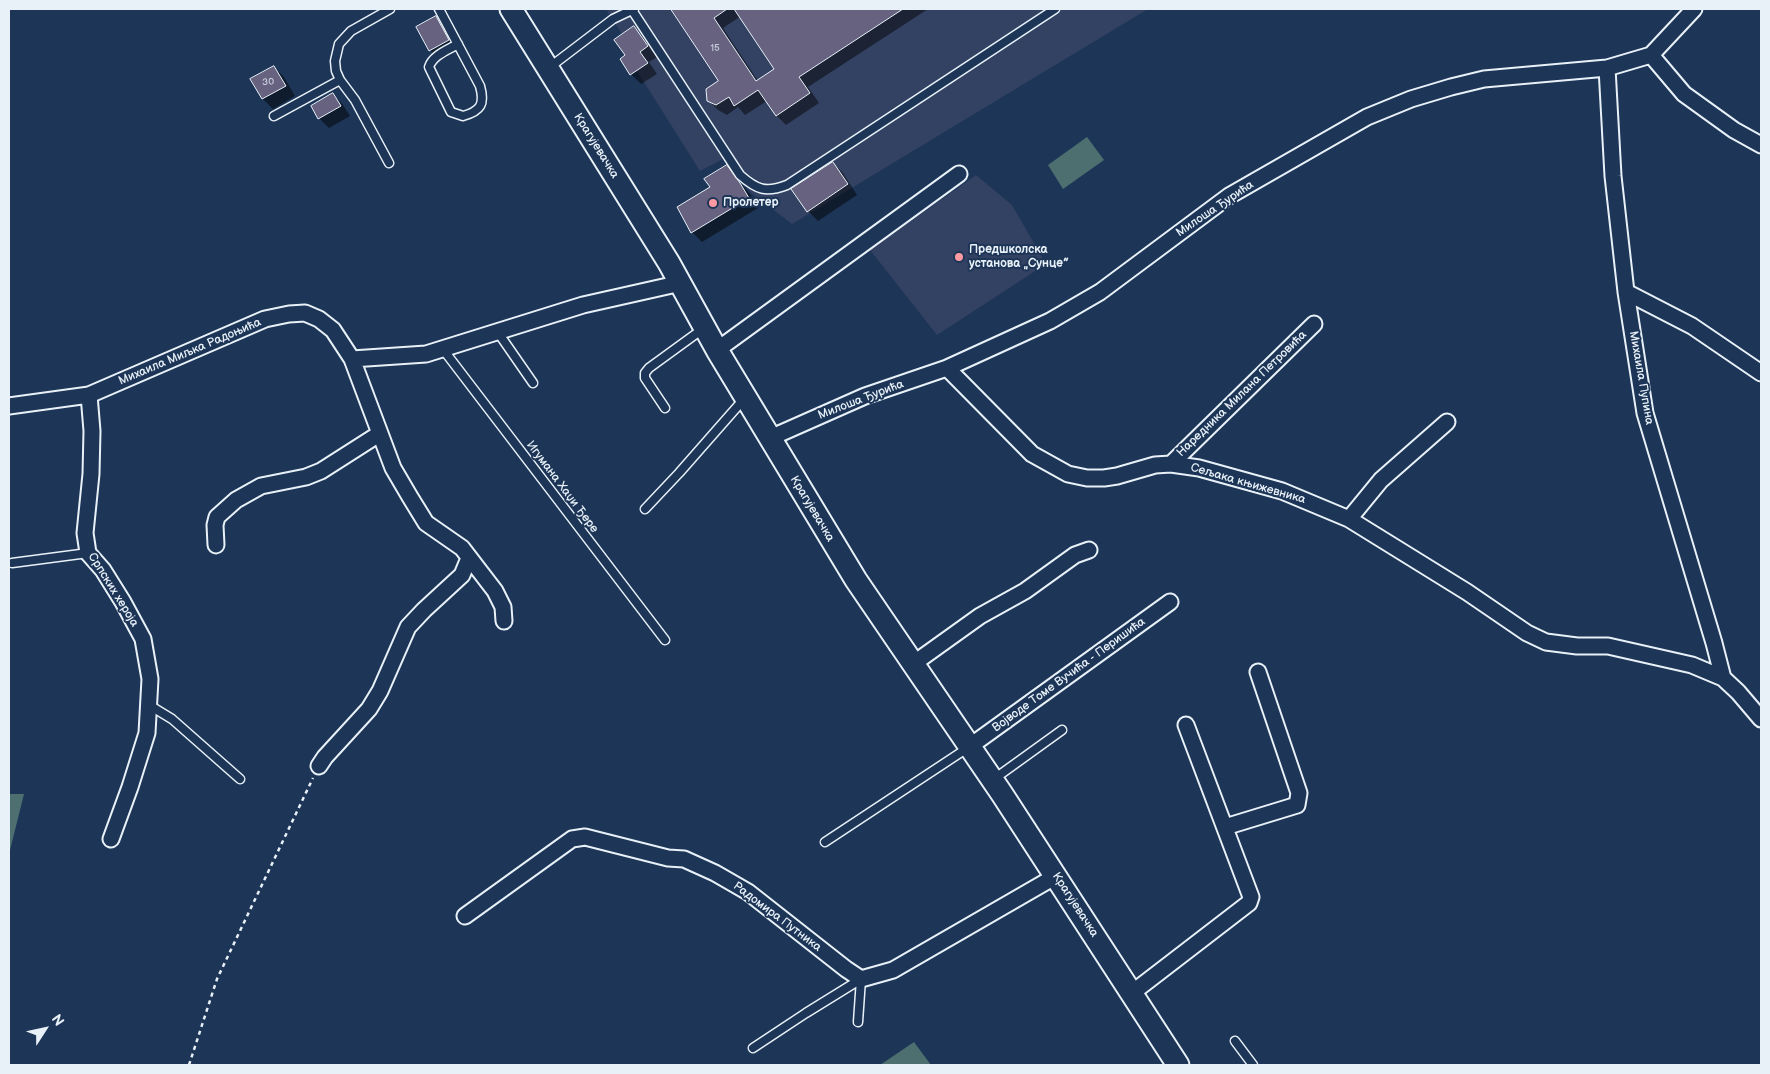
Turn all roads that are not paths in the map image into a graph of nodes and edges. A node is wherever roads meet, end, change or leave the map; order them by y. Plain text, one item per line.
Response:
1 (390, 9) edge
2 (439, 9) edge
3 (511, 9) edge
4 (1694, 9) edge
5 (633, 10) edge
6 (1052, 10) edge
7 (458, 44) junction
8 (1651, 55) junction
9 (548, 68) junction
10 (1608, 68) junction
11 (340, 80) junction
12 (274, 116) dead end
13 (1761, 145) edge
14 (390, 163) dead end
15 (959, 174) dead end
16 (681, 283) junction
17 (1626, 292) junction
18 (1314, 324) dead end
19 (704, 327) junction
20 (497, 331) junction
21 (442, 348) junction
22 (717, 350) junction
23 (352, 360) junction
24 (947, 368) junction
25 (1761, 373) edge
26 (533, 383) dead end
27 (89, 394) junction
28 (746, 397) junction
29 (9, 406) edge
30 (665, 408) dead end
31 (1447, 422) dead end
32 (379, 434) junction
33 (770, 438) junction
34 (1171, 464) junction
35 (645, 509) dead end
36 (1349, 519) junction
37 (216, 545) dead end
38 (1089, 550) dead end
39 (88, 553) junction
40 (469, 558) junction
41 (12, 564) dead end
42 (1170, 602) dead end
43 (504, 620) dead end
44 (665, 640) dead end
45 (913, 664) junction
46 (1258, 672) dead end
47 (1723, 678) junction
48 (149, 705) junction
49 (1761, 719) edge
50 (1186, 725) dead end
51 (1062, 730) dead end
52 (969, 747) junction
53 (319, 766) road end
54 (240, 779) dead end
55 (992, 780) junction
56 (1226, 827) junction
57 (111, 839) dead end
58 (825, 842) dead end
59 (1056, 876) junction
60 (465, 916) dead end
61 (861, 979) junction
62 (1132, 993) junction
63 (858, 1022) dead end
64 (1234, 1041) dead end
65 (753, 1048) dead end
66 (1178, 1065) edge
67 (1253, 1065) edge

1 - 11 lane
2 - 7 lane
3 - 9 main road, Крагујевачка
4 - 8 street
5 - 6 lane
5 - 9 lane
7 - 7 lane
8 - 10 street, Милоша Ђурића
8 - 13 street
9 - 16 main road, Крагујевачка
10 - 17 street, Михаила Пупина
10 - 24 street, Милоша Ђурића
11 - 12 lane
11 - 14 lane
15 - 22 street
16 - 19 main road, Крагујевачка
16 - 20 street
17 - 25 street
17 - 47 street, Михаила Пупина
18 - 34 street, Наредника Милана Петровића
19 - 22 main road, Крагујевачка
19 - 30 lane
20 - 21 street
20 - 26 lane
21 - 23 street
21 - 44 lane, Игумана Хаџи Ђере
22 - 28 main road, Крагујевачка
23 - 27 street, Михаила Миљка Радоњића
23 - 32 street, Михаила Миљка Радоњића
24 - 33 street, Милоша Ђурића
24 - 34 street, Сељака књижевника
27 - 29 street, Михаила Миљка Радоњића
27 - 39 street, Српских хероја
28 - 33 main road, Крагујевачка
28 - 35 lane
31 - 36 street
32 - 37 street
32 - 40 street, Михаила Миљка Радоњића
33 - 45 main road, Крагујевачка
34 - 36 street, Сељака књижевника
36 - 47 street, Сељака књижевника
38 - 45 street
39 - 41 lane
39 - 48 street, Српских хероја
40 - 43 street, Михаила Миљка Радоњића
40 - 53 street
42 - 52 street, Војводе Томе Вучића - Перишића
45 - 52 main road, Крагујевачка
46 - 56 street
47 - 49 street
48 - 54 lane
48 - 57 street, Српских хероја
50 - 56 street
51 - 55 lane
52 - 55 main road, Крагујевачка
52 - 58 lane
55 - 59 main road, Крагујевачка
56 - 62 street
59 - 61 street
59 - 62 main road, Крагујевачка
60 - 61 street, Радомира Путника
61 - 63 lane
61 - 65 lane
62 - 66 main road, Крагујевачка
64 - 67 lane

